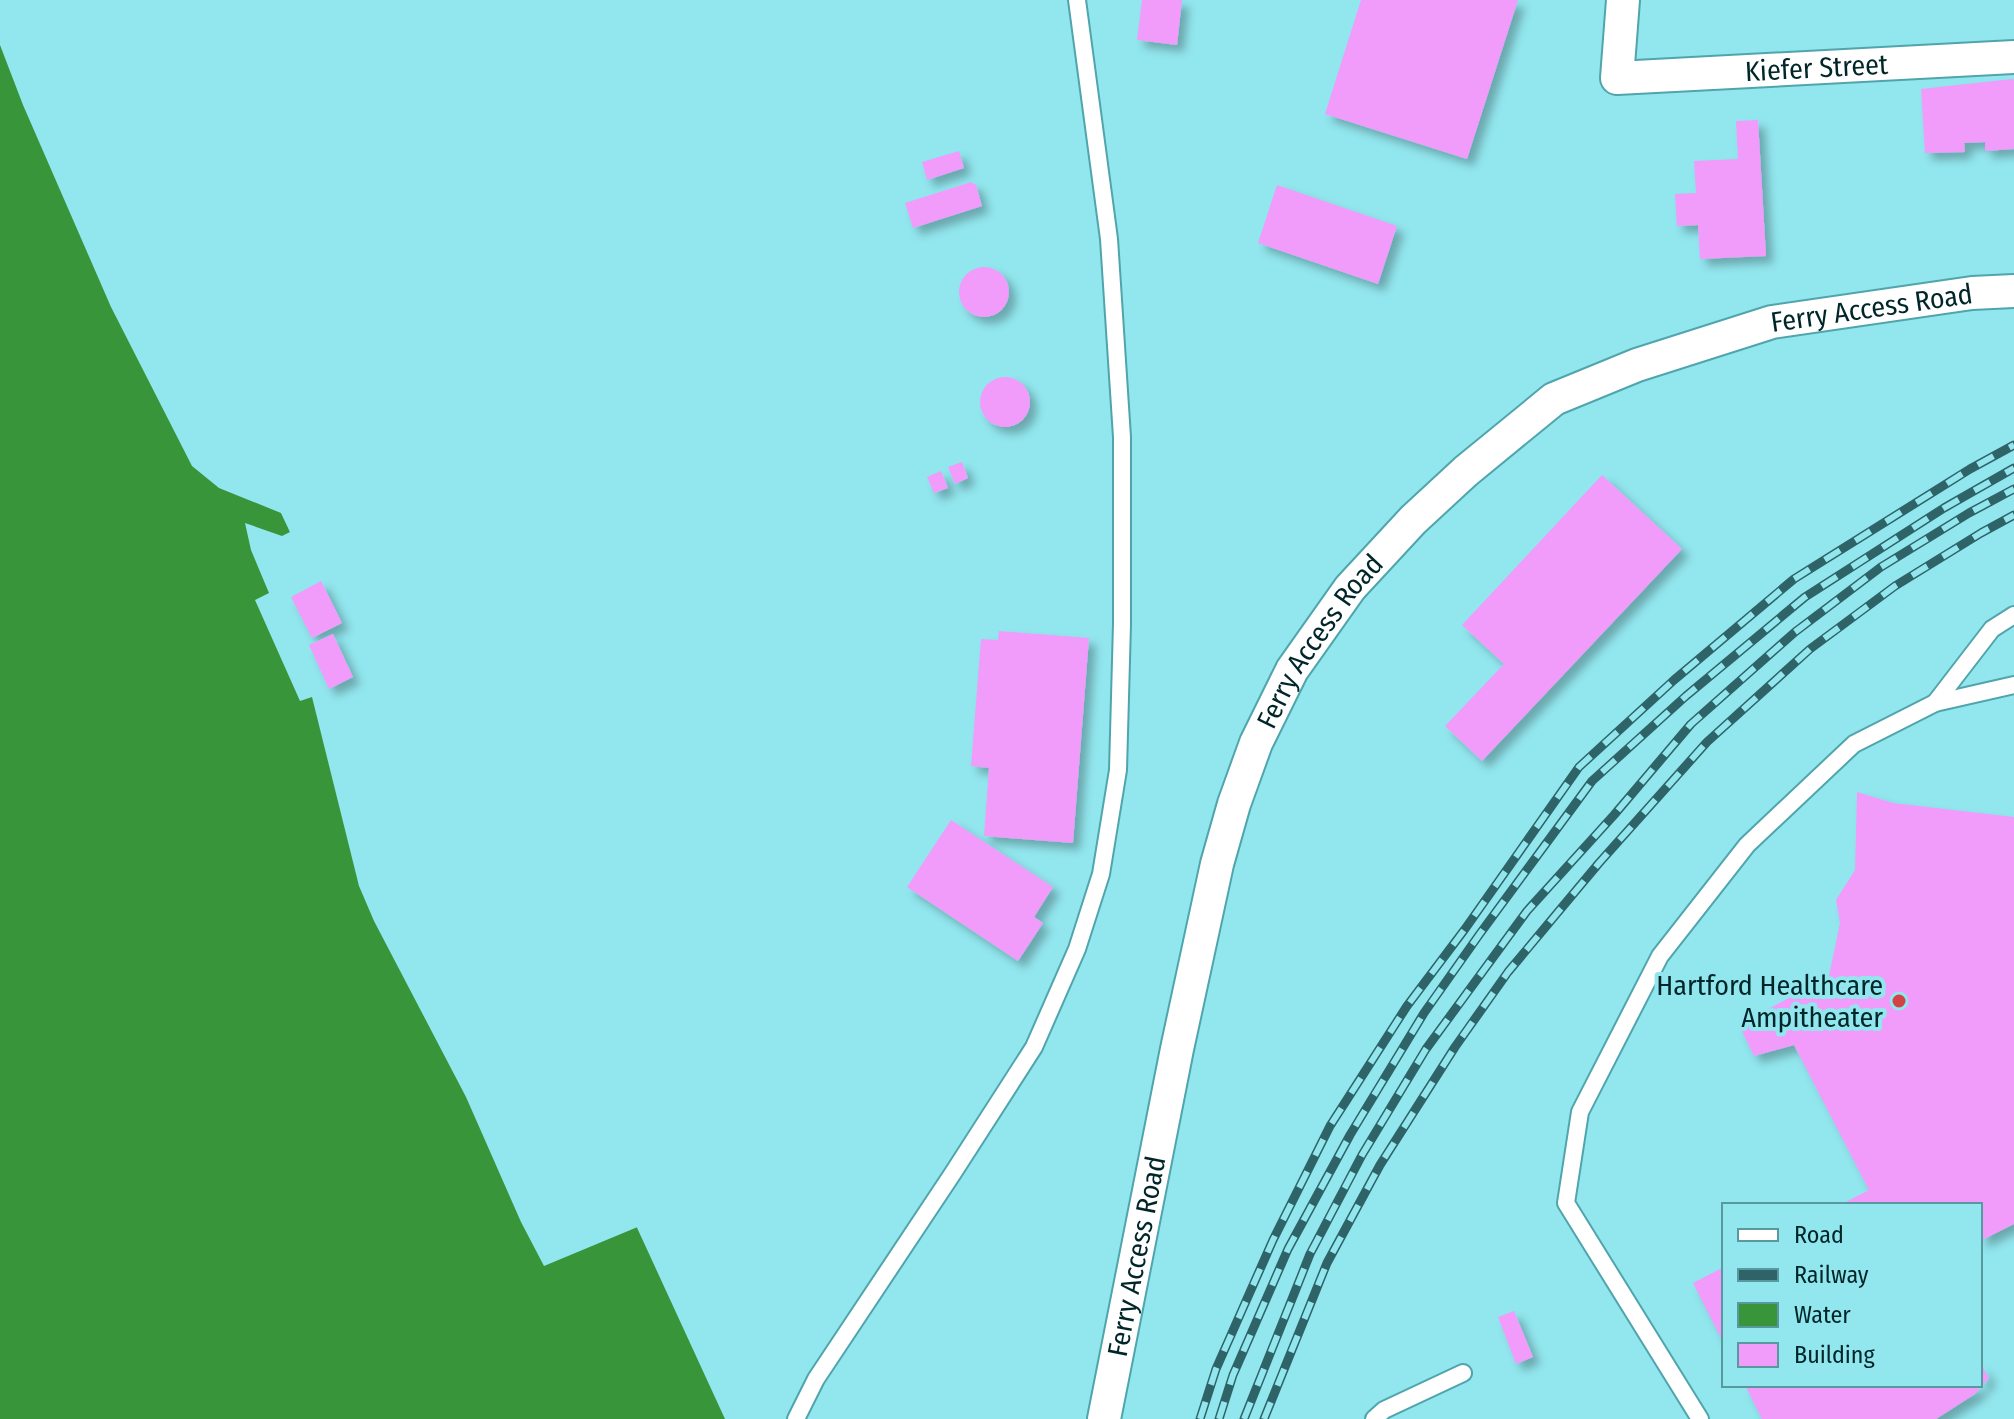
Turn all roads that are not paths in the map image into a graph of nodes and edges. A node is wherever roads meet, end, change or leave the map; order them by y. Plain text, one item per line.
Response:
1 (1077, 0) edge
2 (1623, 0) edge
3 (2014, 57) edge
4 (2014, 291) edge
5 (2014, 615) edge
6 (2014, 685) edge
7 (1935, 703) junction
8 (1463, 1373) dead end
9 (796, 1419) edge
10 (1104, 1419) edge
11 (1374, 1419) edge
12 (1700, 1419) edge

1 - 9 lane
2 - 3 street, Kiefer Street
4 - 10 street, Ferry Access Road
5 - 7 lane
6 - 7 lane
7 - 12 lane
8 - 11 lane

